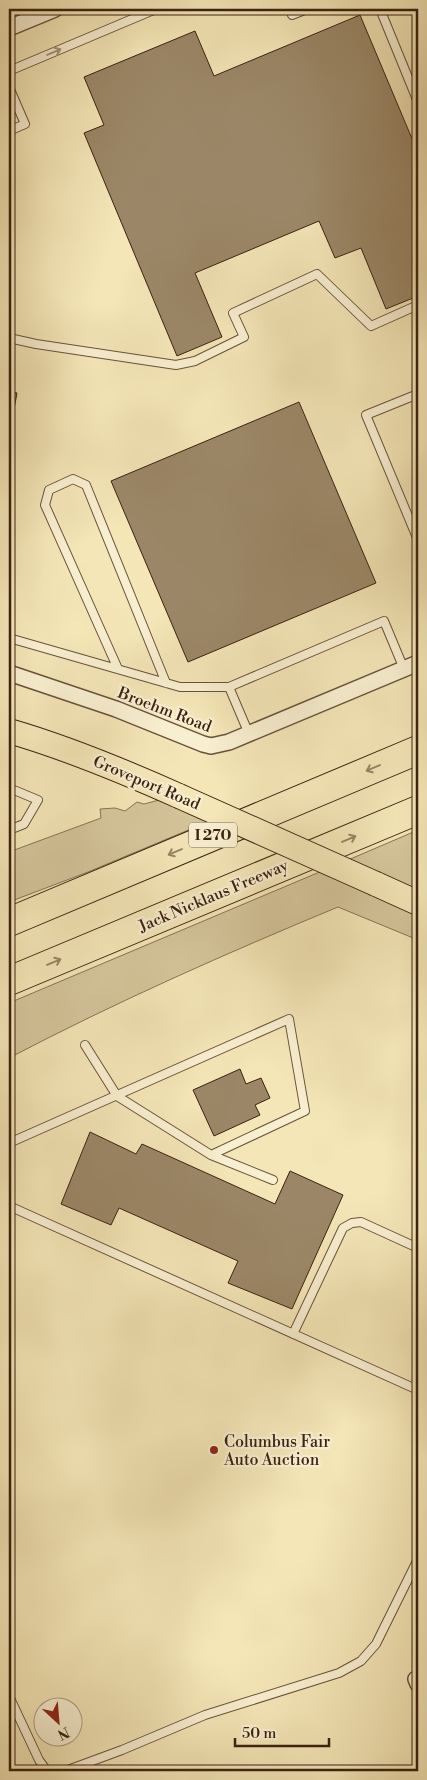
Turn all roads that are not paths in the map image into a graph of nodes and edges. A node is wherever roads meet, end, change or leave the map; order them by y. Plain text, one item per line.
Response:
1 (55, 9) edge
2 (156, 9) edge
3 (290, 9) edge
4 (307, 9) edge
5 (380, 9) edge
6 (9, 28) edge
7 (9, 71) edge
8 (9, 87) edge
9 (12, 101) edge
10 (418, 102) edge
11 (9, 131) edge
12 (418, 304) edge
13 (9, 338) edge
14 (418, 394) edge
15 (418, 540) edge
16 (9, 638) edge
17 (411, 666) edge
18 (118, 669) junction
19 (9, 673) edge
20 (166, 683) junction
21 (229, 687) junction
22 (9, 731) edge
23 (249, 734) junction
24 (418, 750) edge
25 (9, 788) edge
26 (418, 810) edge
27 (9, 830) edge
28 (418, 903) edge
29 (9, 922) edge
30 (9, 981) edge
31 (85, 1045) dead end
32 (117, 1096) junction
33 (9, 1143) edge
34 (211, 1155) junction
35 (273, 1180) dead end
36 (9, 1206) edge
37 (418, 1248) edge
38 (293, 1334) junction
39 (418, 1390) edge
40 (418, 1559) edge
41 (9, 1696) edge
42 (47, 1771) edge
43 (65, 1771) edge

1 - 6 street
7 -> 2 lane
3 - 4 lane
5 - 10 lane
8 - 9 lane
9 - 11 lane
12 - 13 lane
14 - 15 lane
16 - 18 lane
17 - 21 lane
17 - 23 street, Broehm Road
18 - 20 lane
18 - 20 lane
19 - 23 street, Broehm Road
20 - 21 lane
21 - 23 lane
22 - 28 main road, Groveport Road, bridge
24 -> 29 highway, I 270
25 - 27 lane
30 -> 26 highway, Jack Nicklaus Freeway
31 - 32 lane
32 - 33 lane
32 - 34 lane
32 - 34 lane
34 - 35 lane
36 - 38 lane
37 - 38 lane
38 - 39 lane
40 - 43 lane
41 - 42 lane

